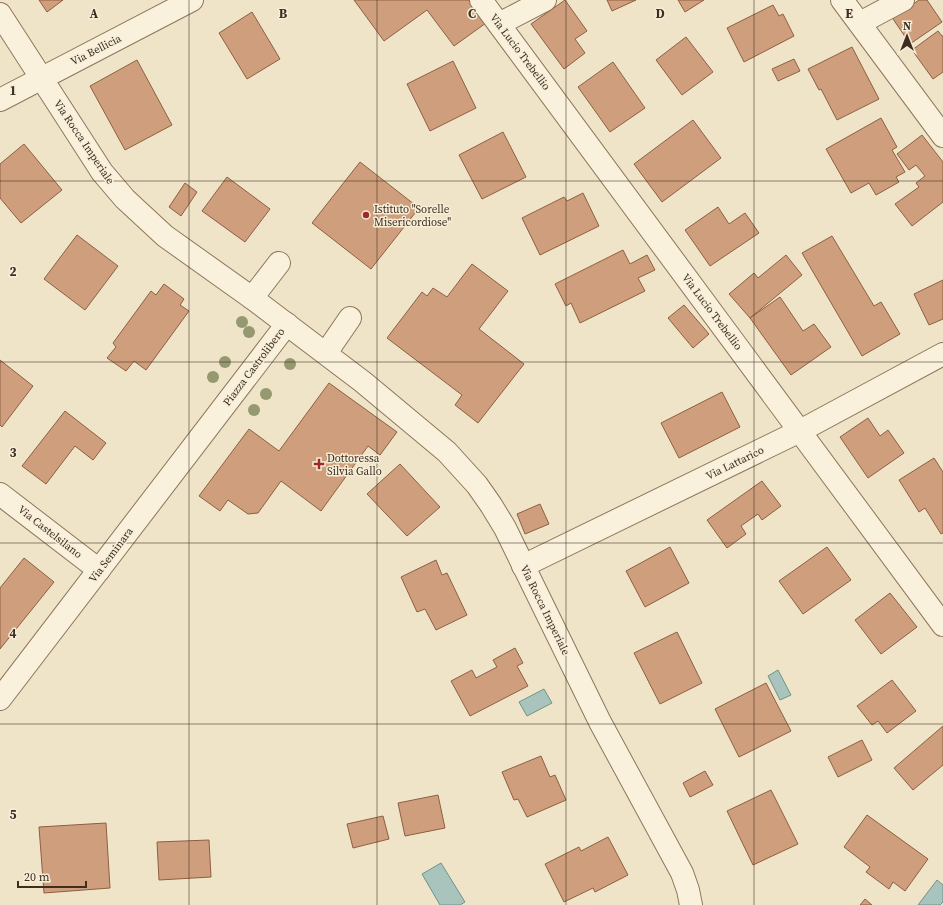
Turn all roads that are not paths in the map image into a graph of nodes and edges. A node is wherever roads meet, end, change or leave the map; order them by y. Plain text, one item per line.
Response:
1 (192, 0) edge
2 (481, 0) edge
3 (545, 0) edge
4 (842, 0) edge
5 (903, 0) edge
6 (0, 14) edge
7 (860, 23) junction
8 (499, 24) junction
9 (41, 78) junction
10 (0, 100) edge
11 (941, 130) edge
12 (279, 263) dead end
13 (227, 280) joint
14 (252, 298) junction
15 (350, 318) dead end
16 (287, 324) junction
17 (326, 353) junction
18 (943, 354) edge
19 (363, 382) joint
20 (222, 410) joint
21 (800, 431) junction
22 (0, 494) edge
23 (523, 566) junction
24 (99, 570) junction
25 (943, 625) edge
26 (0, 699) edge
27 (691, 905) edge

1 - 9 street, Via Bellicia
2 - 8 street, Via Lucio Trebellio
3 - 8 street
4 - 7 street
5 - 7 street
6 - 9 street, Via Rocca Imperiale
7 - 11 street
8 - 21 street, Via Lucio Trebellio
9 - 10 street, Via Bellicia
9 - 13 street, Via Rocca Imperiale
12 - 14 street
13 - 14 street, Piazza Castrolibero
14 - 16 street, Piazza Castrolibero
15 - 17 street
16 - 17 street, Piazza Castrolibero
16 - 20 street, Piazza Castrolibero
17 - 19 street, Piazza Castrolibero
18 - 21 street, Via Lattarico
19 - 23 street, Via Rocca Imperiale
20 - 24 street, Via Seminara
21 - 23 street, Via Lattarico
21 - 25 street, Via Lucio Trebellio
22 - 24 street, Via Castelsilano
23 - 27 street, Via Rocca Imperiale
24 - 26 street, Via Seminara

